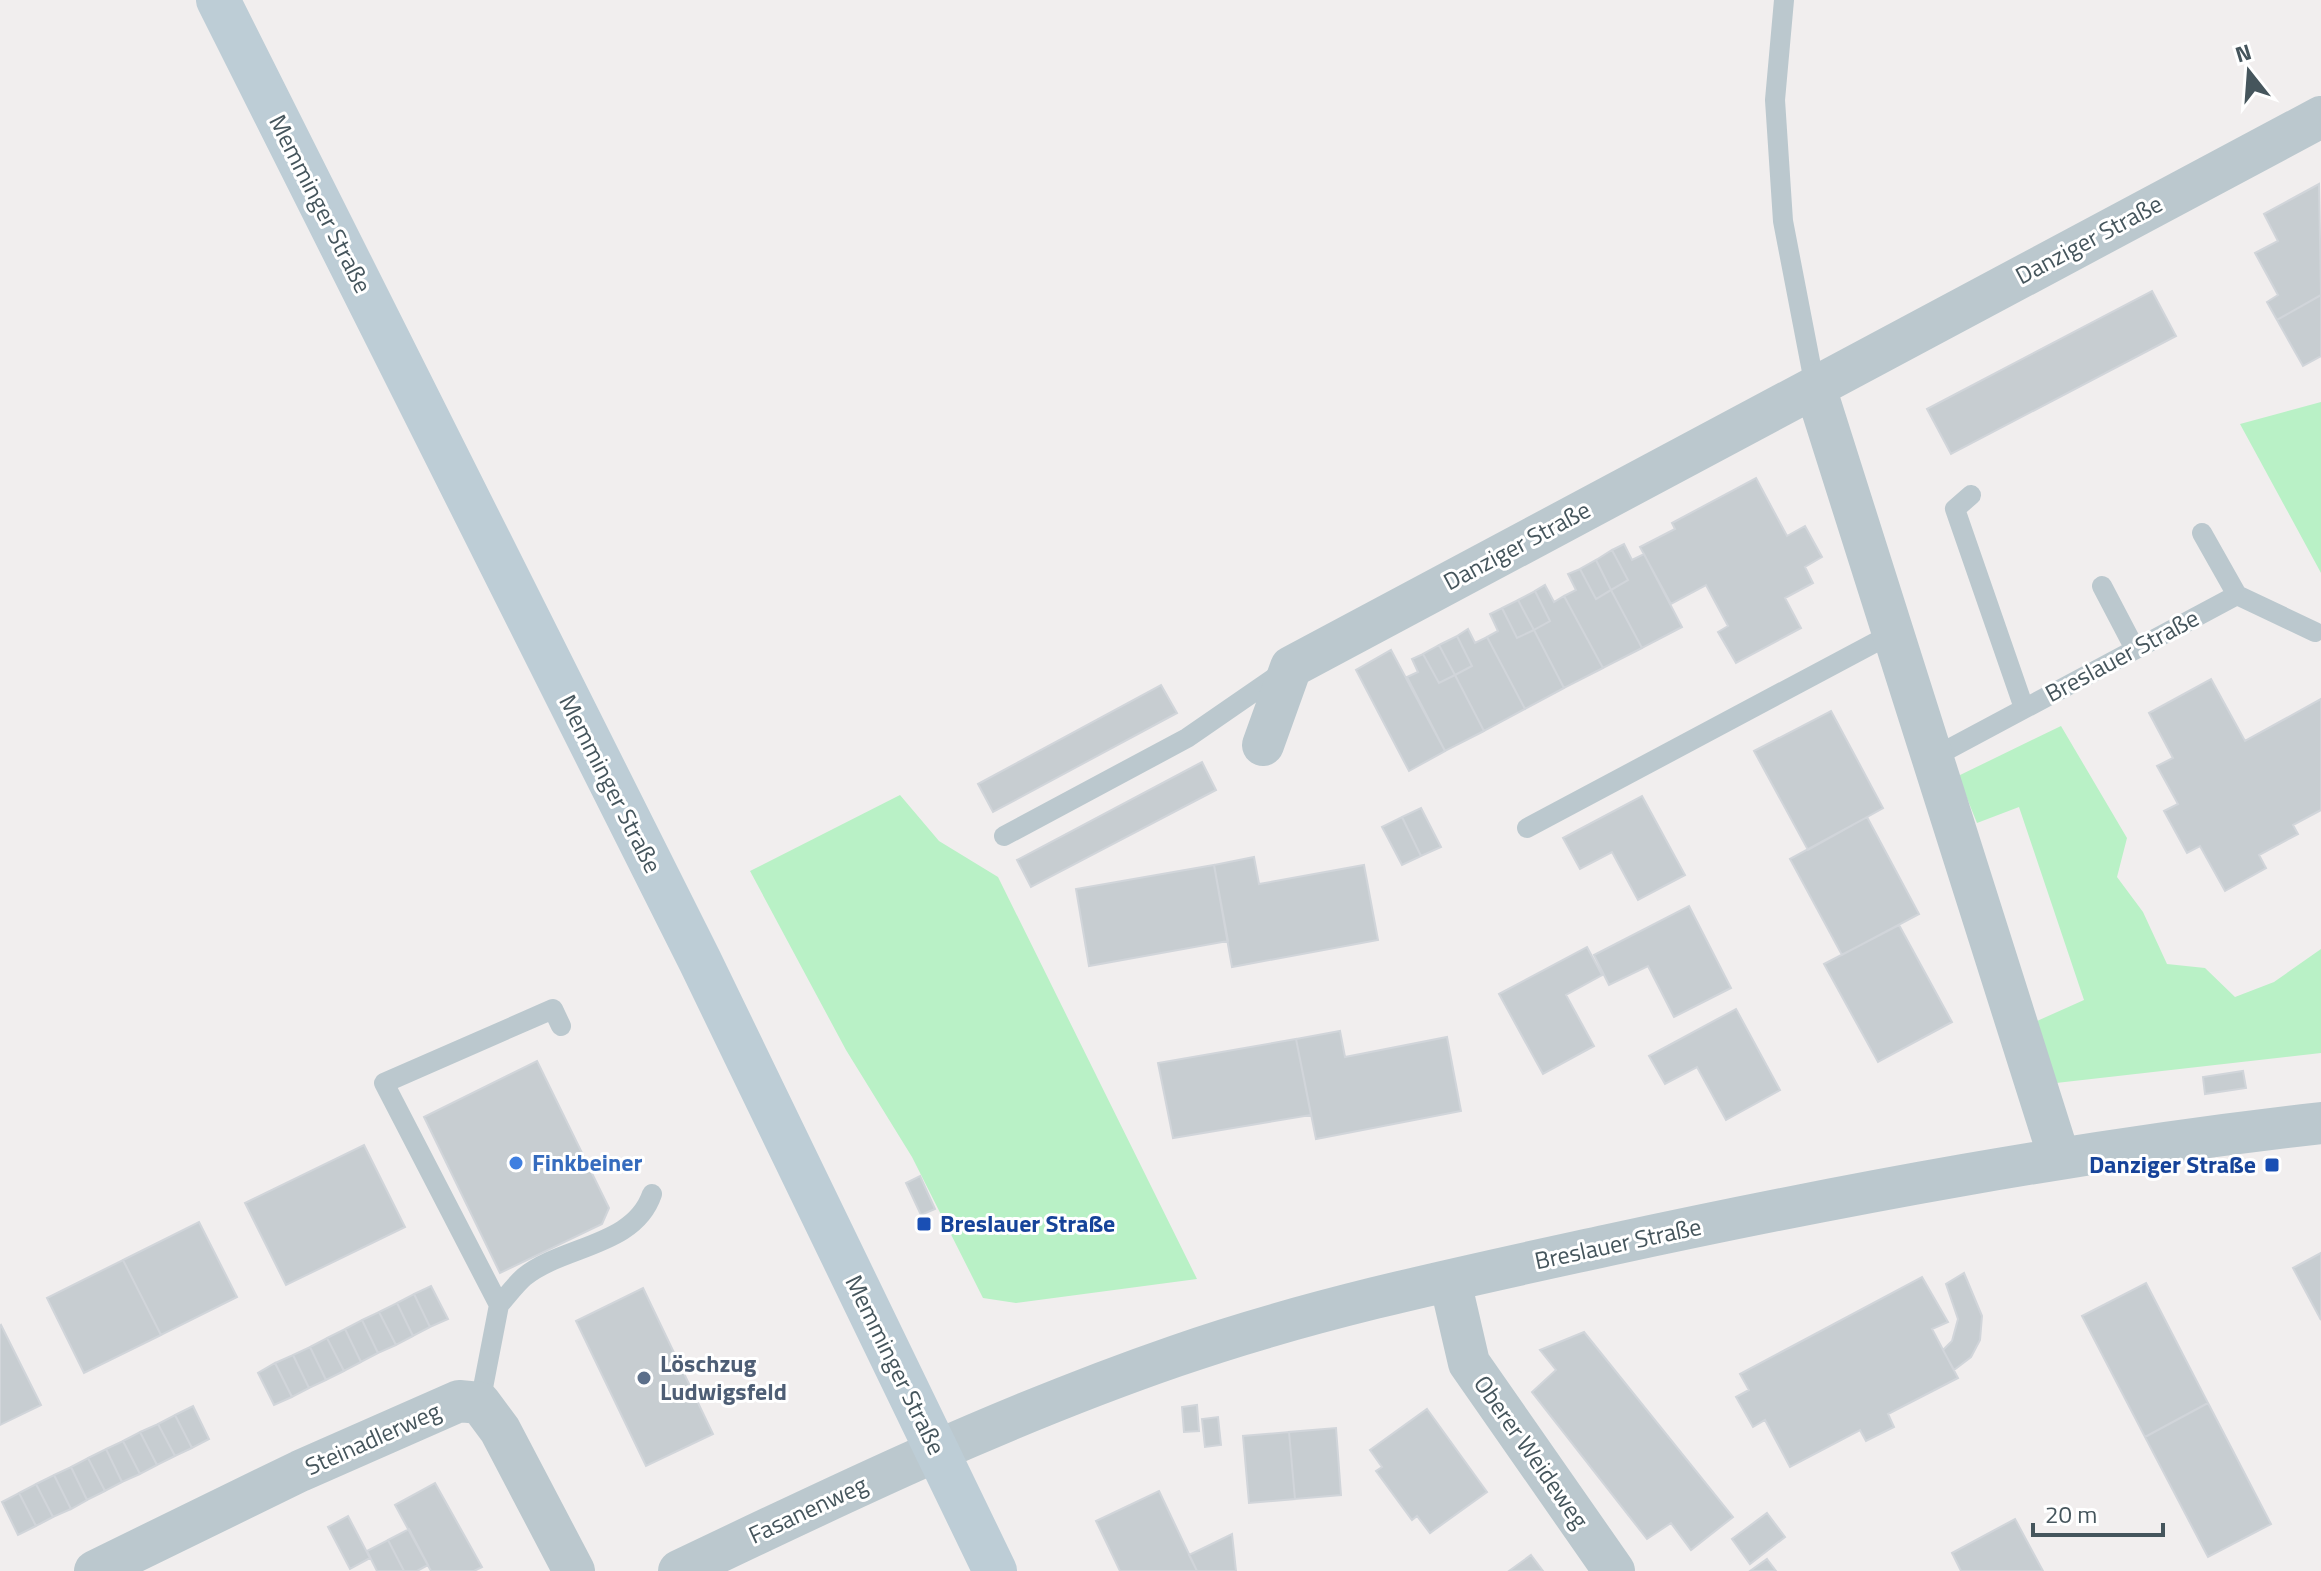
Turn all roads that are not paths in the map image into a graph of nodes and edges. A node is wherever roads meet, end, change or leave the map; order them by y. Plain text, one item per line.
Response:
1 (218, 0) edge
2 (1784, 0) edge
3 (2321, 117) edge
4 (1815, 387) junction
5 (1971, 495) dead end
6 (2202, 533) dead end
7 (2102, 586) dead end
8 (2237, 595) junction
9 (2315, 632) dead end
10 (1893, 633) junction
11 (2135, 649) junction
12 (1291, 667) junction
13 (2024, 708) junction
14 (1263, 745) dead end
15 (1932, 758) junction
16 (1527, 828) dead end
17 (1004, 836) dead end
18 (561, 1026) dead end
19 (2321, 1123) edge
20 (2059, 1157) junction
21 (652, 1194) dead end
22 (1450, 1281) junction
23 (499, 1305) junction
24 (480, 1403) junction
25 (937, 1450) junction
26 (681, 1570) edge
27 (95, 1571) edge
28 (574, 1571) edge
29 (995, 1571) edge
30 (1614, 1571) edge

1 - 25 main road, Memminger Straße
2 - 4 lane
3 - 4 street, Danziger Straße
4 - 10 street
4 - 12 street, Danziger Straße
5 - 13 lane
6 - 8 lane
7 - 11 lane
8 - 9 lane
8 - 11 lane, Breslauer Straße
10 - 15 street
10 - 16 lane
11 - 13 lane, Breslauer Straße
12 - 14 street
12 - 17 lane
13 - 15 lane, Breslauer Straße
15 - 20 street
18 - 23 lane
19 - 20 street, Breslauer Straße
20 - 22 street, Breslauer Straße
21 - 23 lane
22 - 25 street, Breslauer Straße
22 - 30 street, Oberer Weideweg
23 - 24 lane
24 - 27 street, Steinadlerweg
24 - 28 street
25 - 26 street, Fasanenweg
25 - 29 main road, Memminger Straße

